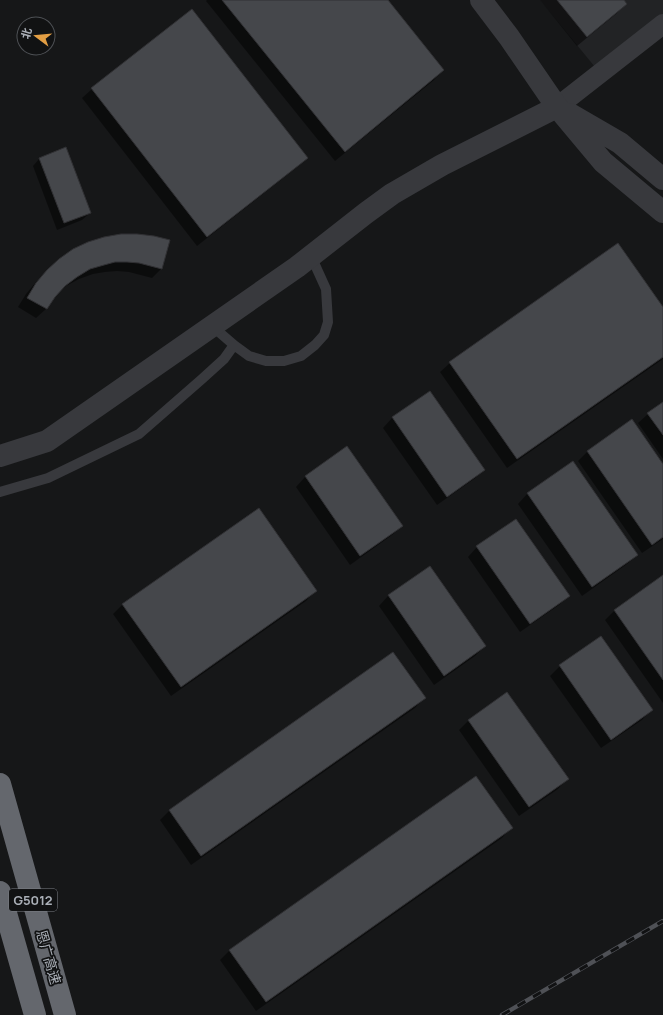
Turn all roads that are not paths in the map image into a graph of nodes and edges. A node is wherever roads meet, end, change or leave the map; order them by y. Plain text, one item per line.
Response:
1 (480, 0) edge
2 (663, 24) edge
3 (557, 107) junction
4 (663, 179) edge
5 (663, 212) edge
6 (311, 256) junction
7 (212, 326) junction
8 (234, 346) junction
9 (0, 456) edge
10 (0, 492) edge
11 (0, 784) edge
12 (0, 892) edge
13 (35, 1015) edge
14 (65, 1015) edge

1 - 3 street
2 - 3 street
3 - 4 street
3 - 5 street
3 - 6 street
6 - 7 street
6 - 8 lane
7 - 8 lane
7 - 9 street
8 - 10 lane
11 - 14 highway, 恩广高速 / G5012
12 - 13 highway, 恩广高速 / G5012

